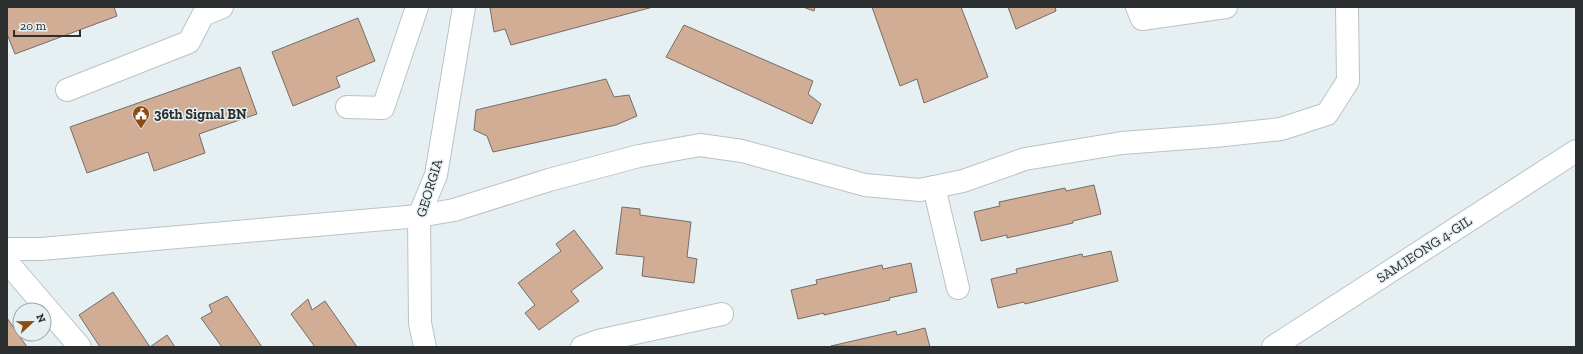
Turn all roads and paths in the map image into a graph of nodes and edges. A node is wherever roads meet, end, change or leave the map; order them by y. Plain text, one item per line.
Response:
1 (222, 7) edge
2 (417, 7) edge
3 (464, 7) edge
4 (1137, 7) edge
5 (1226, 7) edge
6 (1347, 7) edge
7 (68, 90) dead end
8 (347, 107) dead end
9 (1576, 151) edge
10 (934, 187) junction
11 (419, 216) junction
12 (7, 249) edge
13 (7, 262) edge
14 (958, 288) dead end
15 (722, 314) dead end
16 (80, 347) edge
17 (424, 347) edge
18 (582, 347) edge
19 (1273, 347) edge

1 - 7 street
2 - 8 street
3 - 11 street, GEORGIA
4 - 5 street
6 - 10 street
9 - 19 street, SAMJEONG 4-GIL
10 - 11 street
10 - 14 street
11 - 12 street
11 - 17 street, GEORGIA
13 - 16 street
15 - 18 street

